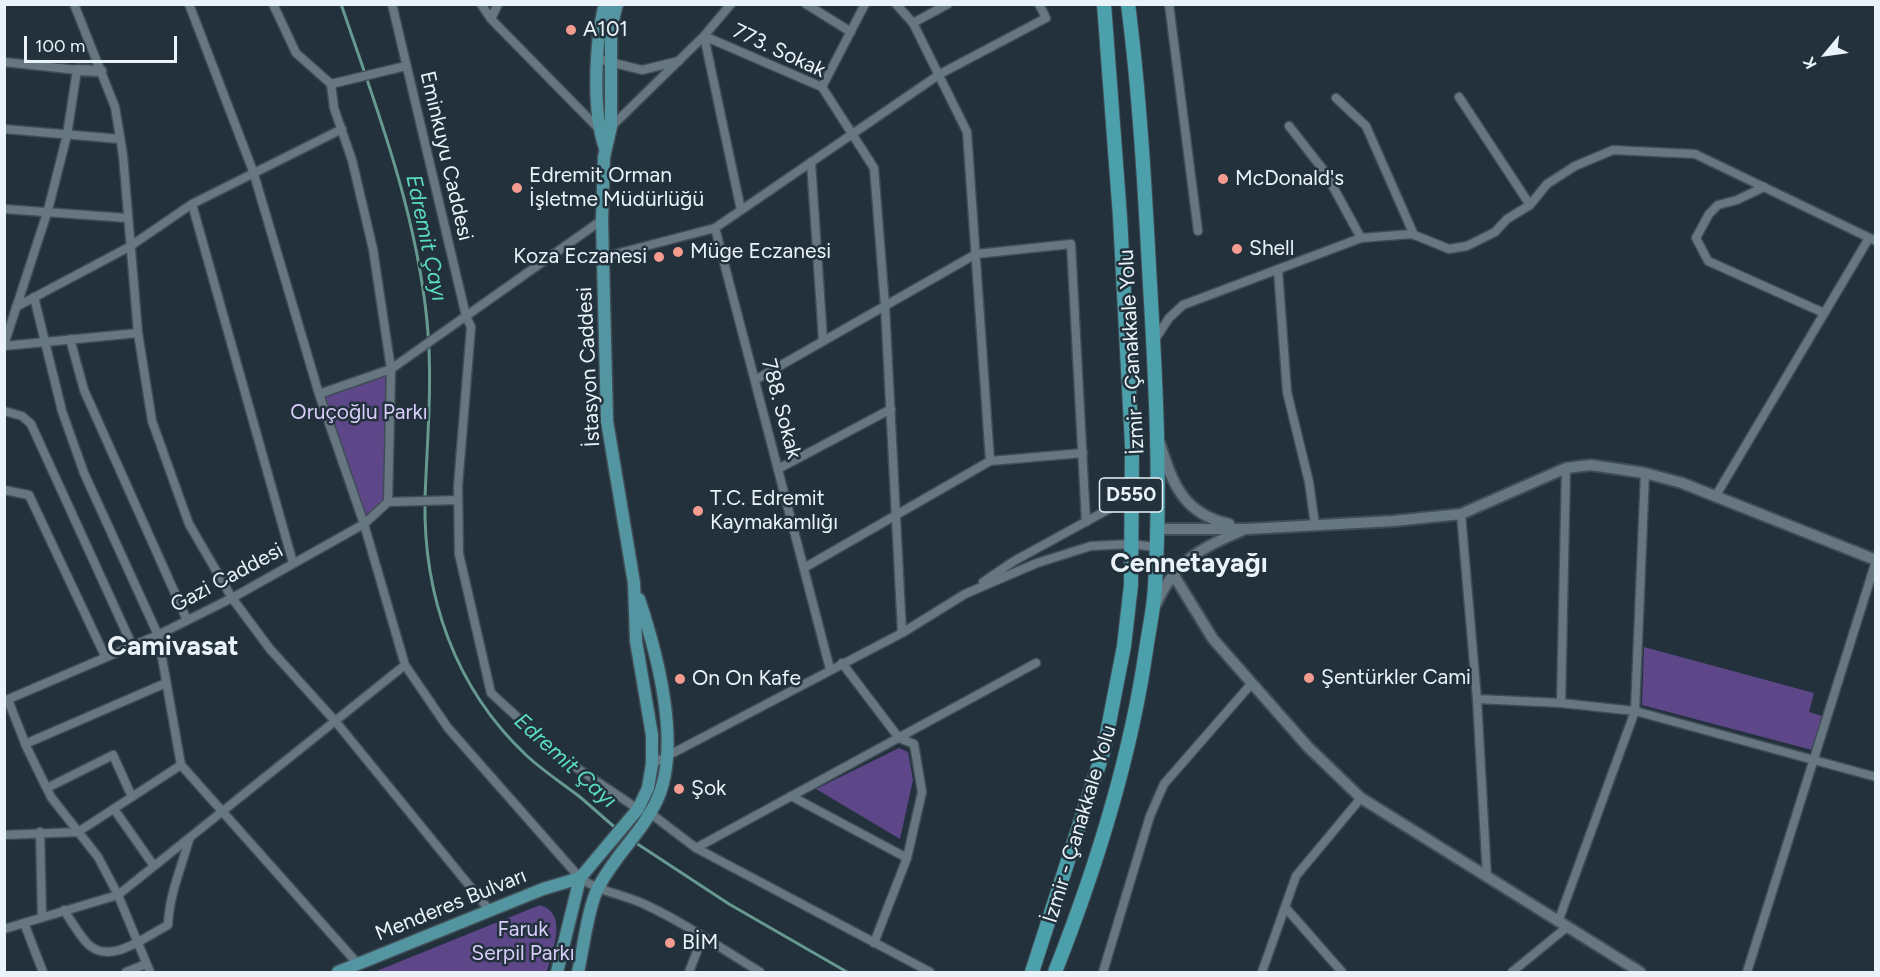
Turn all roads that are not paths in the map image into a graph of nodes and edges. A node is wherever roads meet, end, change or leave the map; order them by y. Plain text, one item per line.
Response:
1 (74, 4) edge
2 (189, 4) edge
3 (273, 4) edge
4 (392, 4) edge
5 (481, 4) edge
6 (498, 4) edge
7 (605, 4) edge
8 (617, 4) edge
9 (731, 4) edge
10 (806, 4) edge
11 (865, 4) edge
12 (896, 4) edge
13 (948, 4) edge
14 (1039, 4) edge
15 (1044, 4) edge
16 (1104, 4) edge
17 (1128, 4) edge
18 (1169, 4) edge
19 (1046, 18) junction
20 (491, 19) junction
21 (913, 23) junction
22 (851, 32) junction
23 (704, 36) junction
24 (604, 61) junction
25 (680, 61) junction
26 (4, 62) edge
27 (406, 66) junction
28 (77, 70) junction
29 (101, 72) junction
30 (940, 74) junction
31 (331, 84) junction
32 (822, 87) junction
33 (1459, 97) dead end
34 (1336, 98) dead end
35 (1289, 126) dead end
36 (611, 127) junction
37 (598, 128) junction
38 (4, 129) edge
39 (342, 129) junction
40 (853, 133) junction
41 (67, 135) junction
42 (120, 139) junction
43 (605, 148) junction
44 (811, 162) junction
45 (253, 171) junction
46 (1764, 187) junction
47 (192, 204) junction
48 (1530, 205) junction
49 (4, 209) edge
50 (48, 210) junction
51 (741, 210) junction
52 (127, 218) junction
53 (602, 220) junction
54 (715, 228) junction
55 (1198, 231) dead end
56 (1414, 235) junction
57 (1361, 238) junction
58 (1872, 239) edge
59 (129, 247) junction
60 (976, 254) junction
61 (604, 257) junction
62 (1278, 270) junction
63 (34, 297) junction
64 (885, 306) junction
65 (16, 307) junction
66 (1824, 314) junction
67 (463, 318) junction
68 (138, 333) junction
69 (70, 339) junction
70 (823, 340) junction
71 (1154, 341) junction
72 (43, 342) junction
73 (4, 345) edge
74 (391, 369) junction
75 (755, 380) junction
76 (319, 394) junction
77 (891, 409) junction
78 (4, 411) edge
79 (1157, 432) junction
80 (1083, 453) junction
81 (990, 461) junction
82 (1566, 468) junction
83 (778, 469) junction
84 (1645, 473) junction
85 (4, 490) edge
86 (1131, 497) junction
87 (1715, 497) junction
88 (458, 500) junction
89 (388, 502) junction
90 (1157, 503) junction
91 (897, 514) junction
92 (1461, 514) junction
93 (1086, 522) junction
94 (364, 524) junction
95 (1315, 525) junction
96 (1156, 529) junction
97 (1247, 529) junction
98 (1131, 544) junction
99 (1155, 548) junction
100 (1875, 561) edge
101 (293, 563) junction
102 (804, 568) junction
103 (1173, 574) junction
104 (634, 583) junction
105 (965, 594) junction
106 (232, 598) junction
107 (1151, 614) junction
108 (187, 620) junction
109 (902, 633) junction
110 (158, 635) junction
111 (132, 645) junction
112 (105, 656) junction
113 (842, 663) junction
114 (1036, 663) dead end
115 (405, 665) junction
116 (830, 669) junction
117 (166, 683) junction
118 (1252, 683) junction
119 (1477, 699) junction
120 (6, 700) edge
121 (1561, 703) junction
122 (1635, 711) junction
123 (336, 722) junction
124 (898, 738) junction
125 (25, 744) junction
126 (669, 757) junction
127 (1815, 759) junction
128 (652, 764) junction
129 (181, 765) junction
130 (1875, 777) edge
131 (46, 788) junction
132 (791, 796) junction
133 (132, 797) junction
134 (1361, 798) junction
135 (114, 808) junction
136 (222, 811) junction
137 (635, 813) junction
138 (647, 818) junction
139 (40, 832) junction
140 (78, 832) junction
141 (4, 835) edge
142 (189, 839) junction
143 (696, 848) junction
144 (907, 858) junction
145 (154, 866) junction
146 (1487, 877) junction
147 (580, 878) junction
148 (596, 889) junction
149 (118, 895) junction
150 (1285, 907) junction
151 (64, 910) junction
152 (490, 910) junction
153 (42, 917) junction
154 (24, 923) junction
155 (1563, 925) junction
156 (4, 928) edge
157 (703, 936) junction
158 (138, 940) junction
159 (874, 943) junction
160 (358, 964) junction
161 (148, 968) edge
162 (43, 972) edge
163 (126, 972) edge
164 (338, 972) edge
165 (558, 972) edge
166 (578, 972) edge
167 (689, 972) edge
168 (760, 972) edge
169 (930, 972) edge
170 (1032, 972) edge
171 (1055, 972) edge
172 (1103, 972) edge
173 (1262, 972) edge
174 (1342, 972) edge
175 (1512, 972) edge
176 (1640, 972) edge
177 (1747, 972) edge

1 - 29 street
2 - 45 street
3 - 31 street
4 - 27 street, Eminkuyu Caddesi
5 - 20 street
6 - 20 street
7 - 24 main road, İstasyon Caddesi
8 - 24 main road, İstasyon Caddesi
9 - 23 street
10 - 22 street
11 - 22 street
12 - 21 street
13 - 21 street
14 - 19 street
15 - 19 street
16 - 86 highway, İzmir - Çanakkale Yolu / D550
17 - 71 highway, İzmir - Çanakkale Yolu
18 - 55 street
19 - 30 street
20 - 37 street
21 - 30 street
22 - 32 street
23 - 25 street
23 - 32 street, 773. Sokak
23 - 51 street
24 - 25 street
24 - 36 main road, İstasyon Caddesi
24 - 37 main road, İstasyon Caddesi
25 - 36 street
26 - 28 street
27 - 31 street
27 - 67 street, Eminkuyu Caddesi
28 - 29 street
28 - 41 street
29 - 42 street
30 - 40 street
30 - 60 street
31 - 39 street
32 - 40 street, 773. Sokak
33 - 48 street
34 - 56 street
35 - 57 street
36 - 37 street
36 - 43 main road, İstasyon Caddesi
37 - 43 main road, İstasyon Caddesi
38 - 41 street
39 - 45 street
39 - 74 street
40 - 44 street
40 - 64 street, 773. Sokak
41 - 42 street
41 - 50 street
42 - 52 street
43 - 53 main road, İstasyon Caddesi
44 - 51 street
44 - 70 street
45 - 47 street
45 - 76 street
46 - 48 street
46 - 58 street
46 - 66 street
47 - 59 street
47 - 101 street
48 - 56 street
49 - 50 street
50 - 52 street
50 - 65 street
51 - 54 street
52 - 59 street
53 - 61 main road, İstasyon Caddesi
53 - 67 street
54 - 61 street
54 - 75 street, 788. Sokak
56 - 57 street
57 - 62 street
58 - 66 street
59 - 63 street
59 - 68 street
60 - 64 street
60 - 80 street
60 - 81 street
61 - 104 main road, İstasyon Caddesi
62 - 71 street
62 - 95 street
63 - 65 street
63 - 72 street
64 - 70 street
64 - 77 street, 773. Sokak
65 - 73 street
66 - 87 street
67 - 74 street
67 - 88 street, Eminkuyu Caddesi
68 - 69 street
68 - 106 street
69 - 72 street
69 - 108 street
70 - 75 street
71 - 79 highway, İzmir - Çanakkale Yolu
72 - 73 street
72 - 110 street
74 - 76 street
74 - 89 street
75 - 83 street, 788. Sokak
76 - 94 street
77 - 83 street
77 - 91 street, 773. Sokak
78 - 111 street
79 - 90 highway, İzmir - Çanakkale Yolu
79 - 97 street
80 - 81 street
80 - 93 street
81 - 91 street
82 - 84 street
82 - 92 street
82 - 121 street
83 - 102 street, 788. Sokak
84 - 87 street
84 - 122 street
85 - 112 street
86 - 90 street
86 - 93 street
86 - 98 highway, İzmir - Çanakkale Yolu / D550
87 - 100 street
88 - 89 street
88 - 137 street, Eminkuyu Caddesi
89 - 94 street, Gazi Caddesi
90 - 96 highway, İzmir - Çanakkale Yolu
91 - 102 street
91 - 109 street, 773. Sokak
92 - 95 street
92 - 119 street
93 - 105 street
94 - 101 street, Gazi Caddesi
94 - 115 street
95 - 97 street
96 - 97 street
96 - 99 highway, İzmir - Çanakkale Yolu
97 - 103 street
98 - 99 street
98 - 105 street
98 - 170 highway, İzmir - Çanakkale Yolu / D550
99 - 107 highway, İzmir - Çanakkale Yolu
100 - 127 street
101 - 106 street, Gazi Caddesi
102 - 116 street, 788. Sokak
103 - 107 street
103 - 118 street
104 - 126 main road, İstasyon Caddesi
104 - 128 main road, İstasyon Caddesi
105 - 109 street
106 - 108 street, Gazi Caddesi
106 - 123 street
107 - 171 highway, İzmir - Çanakkale Yolu
108 - 110 street, Gazi Caddesi
109 - 113 street
110 - 111 street, Gazi Caddesi
110 - 117 street
111 - 112 street, Gazi Caddesi
112 - 120 street, Gazi Caddesi
113 - 116 street
113 - 124 street
114 - 124 street
115 - 123 street
115 - 147 street
116 - 126 street
117 - 125 street
117 - 129 street
118 - 134 street
118 - 172 street
119 - 121 street
119 - 146 street
120 - 125 street
121 - 122 street
122 - 127 street
122 - 155 street
123 - 136 street
123 - 152 street
124 - 132 street
124 - 144 street
125 - 131 street
126 - 128 street
126 - 138 main road, İstasyon Caddesi
127 - 130 street
127 - 177 street
128 - 137 main road, İstasyon Caddesi
129 - 133 street
129 - 136 street
131 - 133 street
131 - 140 street
132 - 143 street
132 - 144 street
133 - 135 street
134 - 146 street
134 - 150 street
135 - 140 street
135 - 145 street
136 - 142 street
136 - 160 street
137 - 147 main road, İstasyon Caddesi
138 - 143 street
138 - 148 main road, İstasyon Caddesi
139 - 140 street
139 - 141 street
139 - 153 street
140 - 149 street
142 - 145 street
142 - 158 street
143 - 159 street
144 - 159 street
145 - 149 street
146 - 155 street
147 - 148 street
147 - 152 main road, Menderes Bulvarı
147 - 165 main road
148 - 157 street
148 - 166 main road
149 - 151 street
149 - 158 street
150 - 173 street
150 - 174 street
151 - 153 street
151 - 158 street
152 - 160 main road, Menderes Bulvarı
153 - 154 street
154 - 156 street
154 - 162 street
155 - 175 street
155 - 176 street
157 - 167 street
157 - 168 street
158 - 161 street
159 - 169 street
160 - 164 main road, Menderes Bulvarı
161 - 163 street

